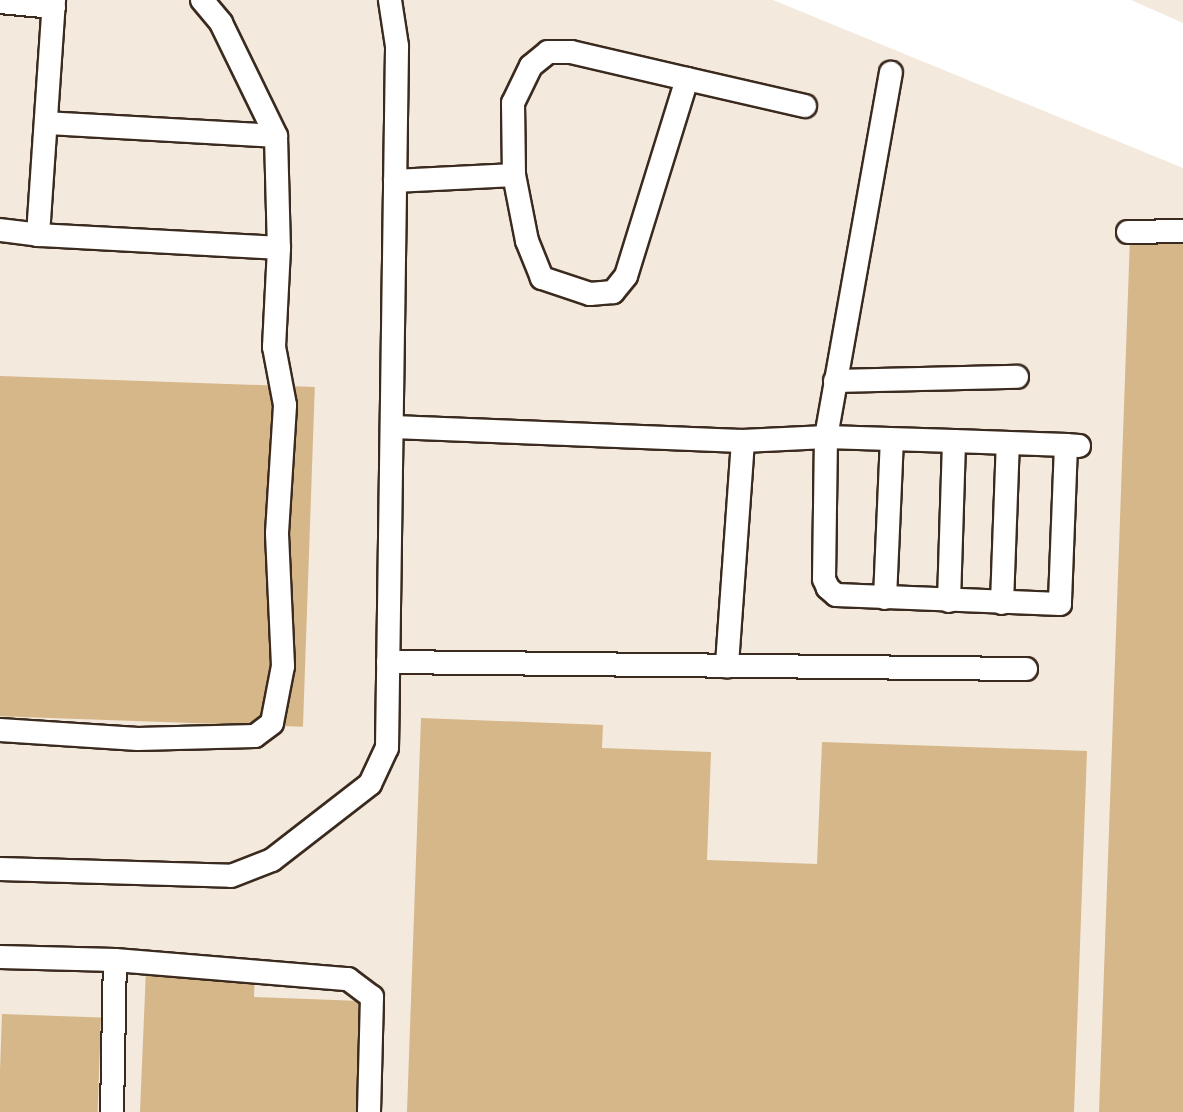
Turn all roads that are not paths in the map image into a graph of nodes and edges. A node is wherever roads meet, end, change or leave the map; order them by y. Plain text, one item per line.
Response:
1 (202, 0) edge
2 (390, 0) edge
3 (0, 2) edge
4 (54, 3) edge
5 (891, 73) dead end
6 (687, 79) junction
7 (805, 106) dead end
8 (46, 123) junction
9 (276, 136) junction
10 (514, 175) junction
11 (395, 182) junction
12 (0, 230) edge
13 (1183, 231) edge
14 (1128, 232) dead end
15 (38, 235) junction
16 (279, 248) junction
17 (1017, 377) dead end
18 (835, 381) junction
19 (392, 427) junction
20 (826, 437) junction
21 (892, 440) junction
22 (743, 441) junction
23 (954, 441) junction
24 (1008, 443) junction
25 (885, 598) junction
26 (949, 601) junction
27 (1002, 603) junction
28 (388, 662) junction
29 (728, 666) junction
30 (1026, 669) dead end
31 (0, 730) edge
32 (0, 869) edge
33 (0, 957) edge
34 (115, 960) junction
35 (112, 1112) edge
36 (369, 1112) edge

1 - 9 street
2 - 11 street
3 - 4 street
4 - 8 street
5 - 18 street
6 - 7 street
6 - 10 street
6 - 10 street
8 - 9 street
8 - 15 street
9 - 16 street
10 - 11 street
11 - 19 street
12 - 15 street
13 - 14 street
15 - 16 street
16 - 31 street
17 - 18 street
18 - 20 street
19 - 22 street
19 - 28 street
20 - 21 street
20 - 22 street
20 - 25 street
21 - 23 street
21 - 25 street
22 - 29 street
23 - 24 street
23 - 26 street
24 - 27 street
24 - 27 street
25 - 26 street
26 - 27 street
28 - 29 street
28 - 32 street
29 - 30 street
33 - 34 street
34 - 35 street
34 - 36 street

